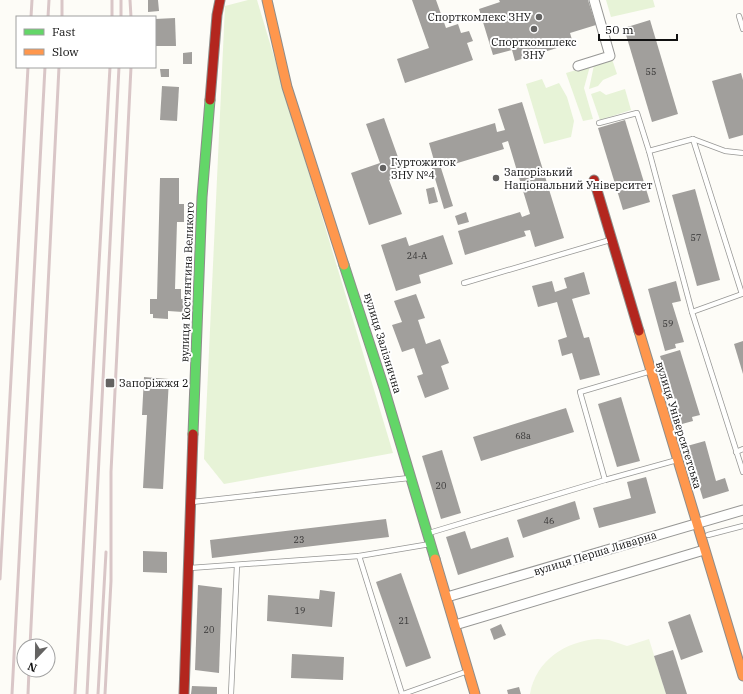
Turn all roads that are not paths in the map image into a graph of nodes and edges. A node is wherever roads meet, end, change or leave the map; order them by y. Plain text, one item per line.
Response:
1 (220, 0) edge
2 (267, 0) edge
3 (594, 0) edge
4 (739, 16) dead end
5 (743, 29) edge
6 (578, 66) dead end
7 (599, 123) dead end
8 (693, 139) junction
9 (649, 151) junction
10 (743, 153) edge
11 (594, 180) dead end
12 (612, 240) junction
13 (464, 283) dead end
14 (692, 312) junction
15 (651, 371) junction
16 (743, 450) edge
17 (736, 452) junction
18 (677, 460) junction
19 (743, 472) edge
20 (412, 478) junction
21 (606, 480) junction
22 (192, 502) junction
23 (743, 510) edge
24 (696, 524) junction
25 (743, 526) edge
26 (428, 533) junction
27 (708, 535) dead end
28 (431, 544) junction
29 (704, 550) junction
30 (359, 556) junction
31 (237, 565) junction
32 (189, 568) junction
33 (447, 598) junction
34 (455, 625) junction
35 (468, 671) junction
36 (743, 676) edge
37 (184, 694) edge
38 (231, 694) edge
39 (402, 694) edge
40 (475, 694) edge

1 - 22 street, вулиця Костянтина Великого
2 - 20 street, вулиця Залізнична
3 - 6 street
4 - 5 lane
7 - 9 lane
8 - 9 lane
8 - 10 lane
8 - 14 lane
9 - 14 lane
11 - 12 street, вулиця Університетська
12 - 13 lane
12 - 15 street, вулиця Університетська
14 - 17 lane
15 - 18 street, вулиця Університетська
15 - 21 lane
16 - 17 lane
17 - 19 lane
18 - 21 lane
18 - 24 street, вулиця Університетська
20 - 22 lane
20 - 26 street, вулиця Залізнична
21 - 26 lane
22 - 32 street, вулиця Костянтина Великого
23 - 24 street, вулиця Перша Ливарна
24 - 29 street, вулиця Університетська
24 - 33 street, вулиця Перша Ливарна
25 - 27 lane
26 - 28 street, вулиця Залізнична
28 - 30 lane
28 - 33 street, вулиця Залізнична
29 - 34 street
29 - 36 street, вулиця Університетська
30 - 31 lane
30 - 39 lane
31 - 32 lane
31 - 38 lane
32 - 37 street, вулиця Костянтина Великого
33 - 34 street, вулиця Залізнична
34 - 35 street, вулиця Залізнична
35 - 39 lane
35 - 40 street, вулиця Залізнична

